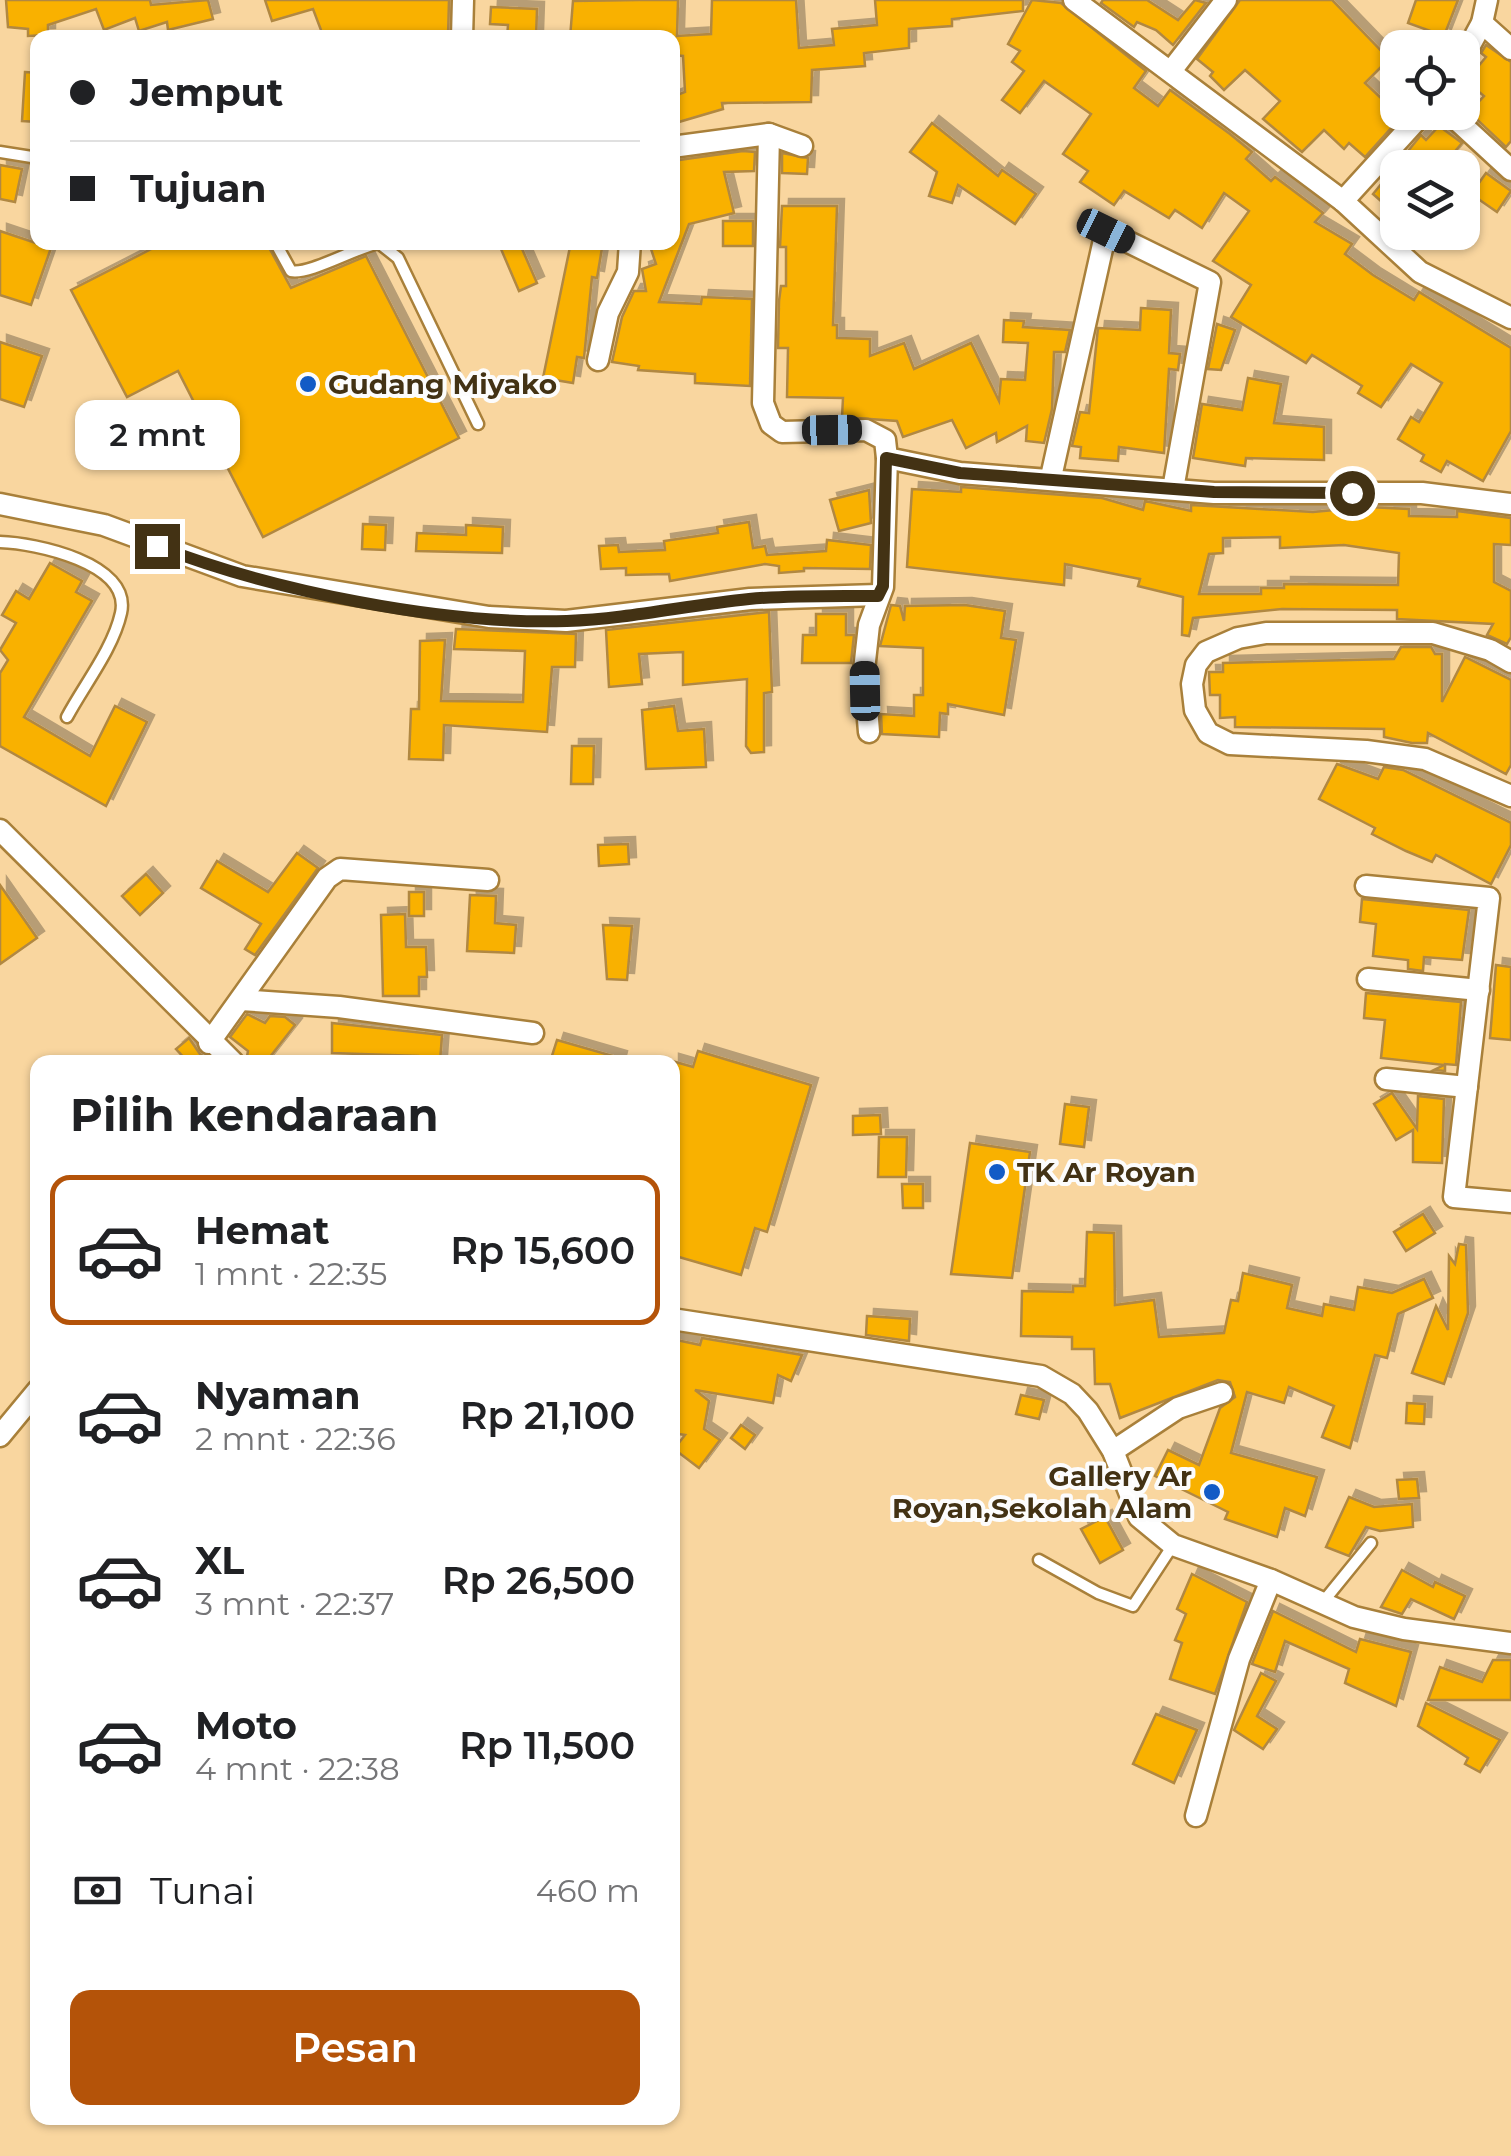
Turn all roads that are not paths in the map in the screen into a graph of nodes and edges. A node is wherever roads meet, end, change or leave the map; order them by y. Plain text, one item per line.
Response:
1 (463, 0) edge
2 (1074, 0) edge
3 (1226, 0) edge
4 (1487, 0) edge
5 (1097, 7) edge
6 (1482, 23) junction
7 (462, 30) edge
8 (1478, 30) edge
9 (1511, 48) edge
10 (1171, 71) junction
11 (1408, 130) edge
12 (1468, 130) edge
13 (769, 134) junction
14 (680, 146) edge
15 (802, 146) dead end
16 (0, 152) edge
17 (30, 157) edge
18 (1511, 170) edge
19 (1343, 201) junction
20 (279, 250) edge
21 (348, 250) edge
22 (390, 250) edge
23 (629, 250) edge
24 (1508, 312) edge
25 (598, 360) dead end
26 (478, 424) dead end
27 (886, 458) junction
28 (1051, 477) junction
29 (1173, 488) junction
30 (0, 504) edge
31 (1511, 504) edge
32 (0, 542) edge
33 (878, 596) junction
34 (1511, 662) edge
35 (67, 717) dead end
36 (869, 732) dead end
37 (1511, 796) edge
38 (0, 830) edge
39 (488, 880) dead end
40 (1366, 886) dead end
41 (1368, 979) dead end
42 (1479, 990) junction
43 (241, 1000) junction
44 (533, 1033) dead end
45 (210, 1043) junction
46 (225, 1055) edge
47 (1386, 1080) dead end
48 (1467, 1086) junction
49 (1511, 1202) edge
50 (680, 1320) edge
51 (1222, 1393) dead end
52 (30, 1400) edge
53 (0, 1436) edge
54 (1113, 1451) junction
55 (1371, 1543) dead end
56 (1173, 1545) junction
57 (1039, 1560) dead end
58 (1272, 1580) junction
59 (1324, 1602) junction
60 (1511, 1643) edge
61 (1196, 1816) dead end

1 - 7 street
2 - 5 street
3 - 10 street
4 - 6 street
5 - 10 street
6 - 8 street
6 - 9 street
10 - 19 street
11 - 19 street
12 - 18 street
13 - 14 street
13 - 15 street
13 - 27 street
16 - 17 lane
19 - 24 street
20 - 21 lane
22 - 26 lane
23 - 25 street
27 - 28 street
27 - 33 street
28 - 29 street
28 - 29 street
29 - 31 street
30 - 33 street
32 - 35 lane
33 - 36 street
34 - 37 street
38 - 45 street
39 - 43 street
40 - 42 street
41 - 42 street
42 - 48 street
43 - 44 street
43 - 45 street
45 - 46 street
47 - 48 street
48 - 49 street
50 - 54 street
51 - 54 street
52 - 53 street
54 - 56 street
55 - 59 lane
56 - 57 lane
56 - 58 street
58 - 59 street
58 - 61 street
59 - 60 street

